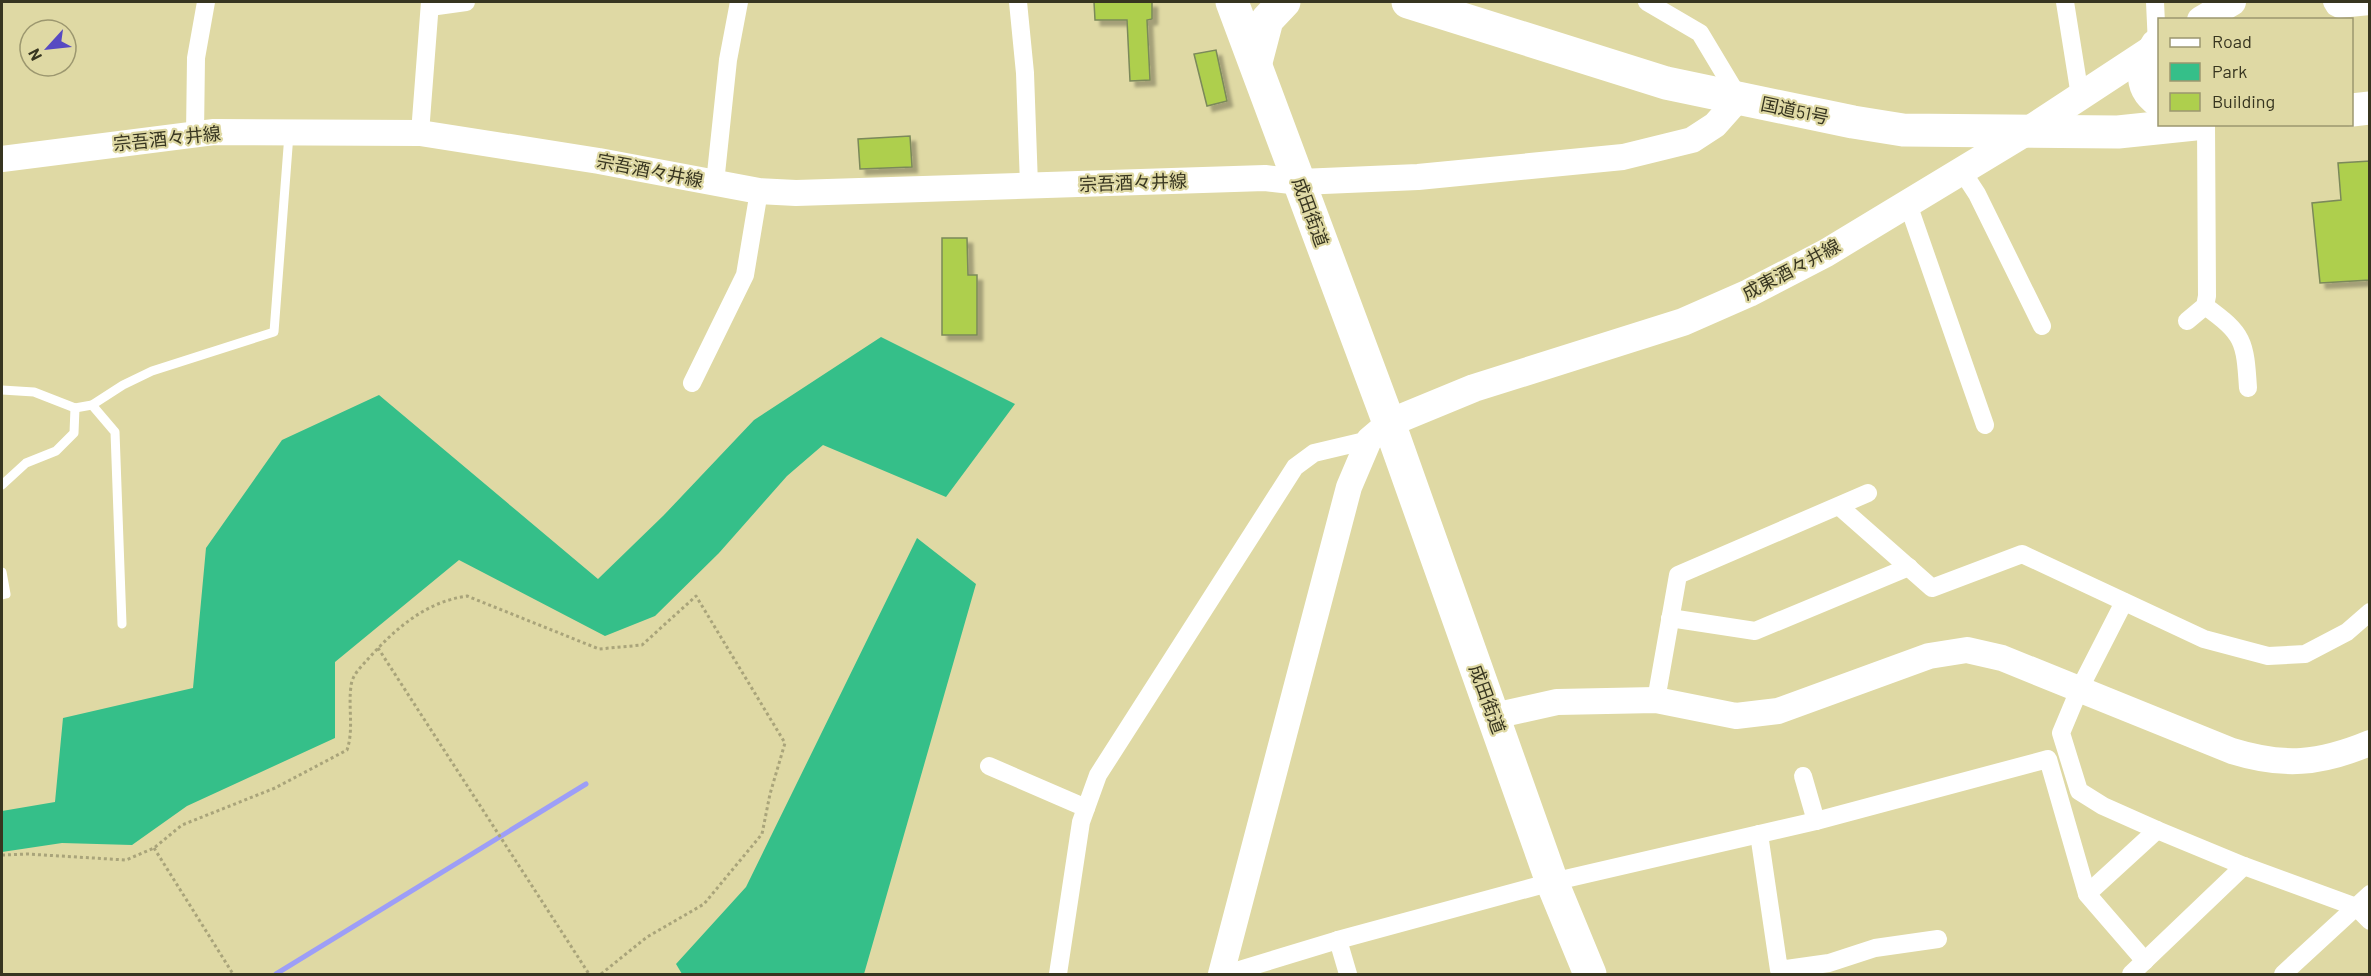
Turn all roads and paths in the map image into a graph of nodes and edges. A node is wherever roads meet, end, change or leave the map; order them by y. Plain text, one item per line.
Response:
1 (206, 2) edge
2 (466, 2) edge
3 (739, 2) edge
4 (1018, 2) edge
5 (1232, 2) edge
6 (1284, 2) edge
7 (1408, 2) edge
8 (1647, 2) edge
9 (2065, 2) edge
10 (2155, 2) edge
11 (2232, 2) edge
12 (2332, 2) edge
13 (430, 4) edge
14 (2370, 6) edge
15 (2204, 18) edge
16 (2158, 44) edge
17 (1256, 62) junction
18 (2080, 96) junction
19 (1739, 98) junction
20 (2158, 101) edge
21 (2370, 108) edge
22 (2353, 110) edge
23 (2176, 126) edge
24 (2206, 126) edge
25 (290, 131) junction
26 (2026, 132) junction
27 (420, 133) junction
28 (195, 134) junction
29 (2, 159) edge
30 (1962, 171) junction
31 (715, 183) junction
32 (1300, 183) junction
33 (1029, 185) junction
34 (759, 190) junction
35 (1908, 204) junction
36 (2205, 306) junction
37 (2187, 321) dead end
38 (2042, 326) dead end
39 (692, 383) dead end
40 (2248, 388) dead end
41 (2, 390) edge
42 (92, 405) junction
43 (75, 408) junction
44 (1985, 425) dead end
45 (1379, 432) junction
46 (2, 485) edge
47 (1868, 493) dead end
48 (1840, 507) junction
49 (1909, 567) junction
50 (2, 572) edge
51 (2, 595) edge
52 (2124, 602) junction
53 (2370, 612) edge
54 (1670, 618) junction
55 (122, 624) dead end
56 (378, 648) junction
57 (2079, 690) junction
58 (1656, 700) junction
59 (1494, 716) junction
60 (2370, 743) edge
61 (989, 766) dead end
62 (1803, 776) dead end
63 (1086, 808) junction
64 (1816, 821) junction
65 (2157, 830) junction
66 (1759, 834) junction
67 (154, 848) junction
68 (2, 855) edge
69 (2244, 866) junction
70 (1552, 882) junction
71 (2087, 894) junction
72 (2363, 901) edge
73 (2370, 921) edge
74 (1938, 939) dead end
75 (1338, 940) junction
76 (2145, 961) junction
77 (233, 975) edge
78 (589, 975) edge
79 (601, 975) edge
80 (1058, 975) edge
81 (1221, 975) edge
82 (1226, 975) edge
83 (1348, 975) edge
84 (1590, 975) edge
85 (2131, 975) edge
86 (2283, 975) edge

1 - 28 street
2 - 13 street
3 - 31 street
4 - 33 street
5 - 17 highway, 成田街道
6 - 17 highway
7 - 19 highway, 国道51号
8 - 19 street
9 - 18 street
10 - 16 street
11 - 15 main road
12 - 14 street
13 - 27 street
16 - 18 main road, 成東酒々井線
16 - 20 highway
17 - 32 highway, 成田街道
18 - 26 main road, 成東酒々井線
19 - 26 highway, 国道51号
19 - 32 street, 宗吾酒々井線
21 - 22 highway
23 - 26 highway, 国道51号
24 - 36 street
25 - 27 street, 宗吾酒々井線
25 - 28 street, 宗吾酒々井線
25 - 42 lane
26 - 30 main road, 成東酒々井線
27 - 31 street, 宗吾酒々井線
28 - 29 street, 宗吾酒々井線
30 - 35 main road, 成東酒々井線
30 - 38 street
31 - 34 street, 宗吾酒々井線
32 - 33 street, 宗吾酒々井線
32 - 45 highway, 成田街道
33 - 34 street, 宗吾酒々井線
34 - 39 street
35 - 44 street
35 - 45 main road, 成東酒々井線
36 - 37 street
36 - 40 street
41 - 43 lane
42 - 43 lane
42 - 55 lane
43 - 46 lane
45 - 59 highway, 成田街道
45 - 63 street
45 - 81 street
47 - 48 street
48 - 49 street
48 - 54 street
49 - 52 street
49 - 54 street
50 - 51 lane
52 - 53 street
52 - 57 street
54 - 58 street
56 - 67 path
56 - 78 path
56 - 79 path
57 - 58 street
57 - 60 street
57 - 65 street
58 - 59 street
59 - 70 highway, 成田街道
61 - 63 street
62 - 64 street
63 - 80 street
64 - 66 street
64 - 71 street
65 - 69 street
65 - 71 street
66 - 70 street
66 - 74 street
67 - 68 path
67 - 77 path
69 - 72 street
69 - 76 street
70 - 75 street
70 - 84 highway, 成田街道
71 - 76 street
72 - 73 street
72 - 86 street
75 - 82 street
75 - 83 street
76 - 85 street

